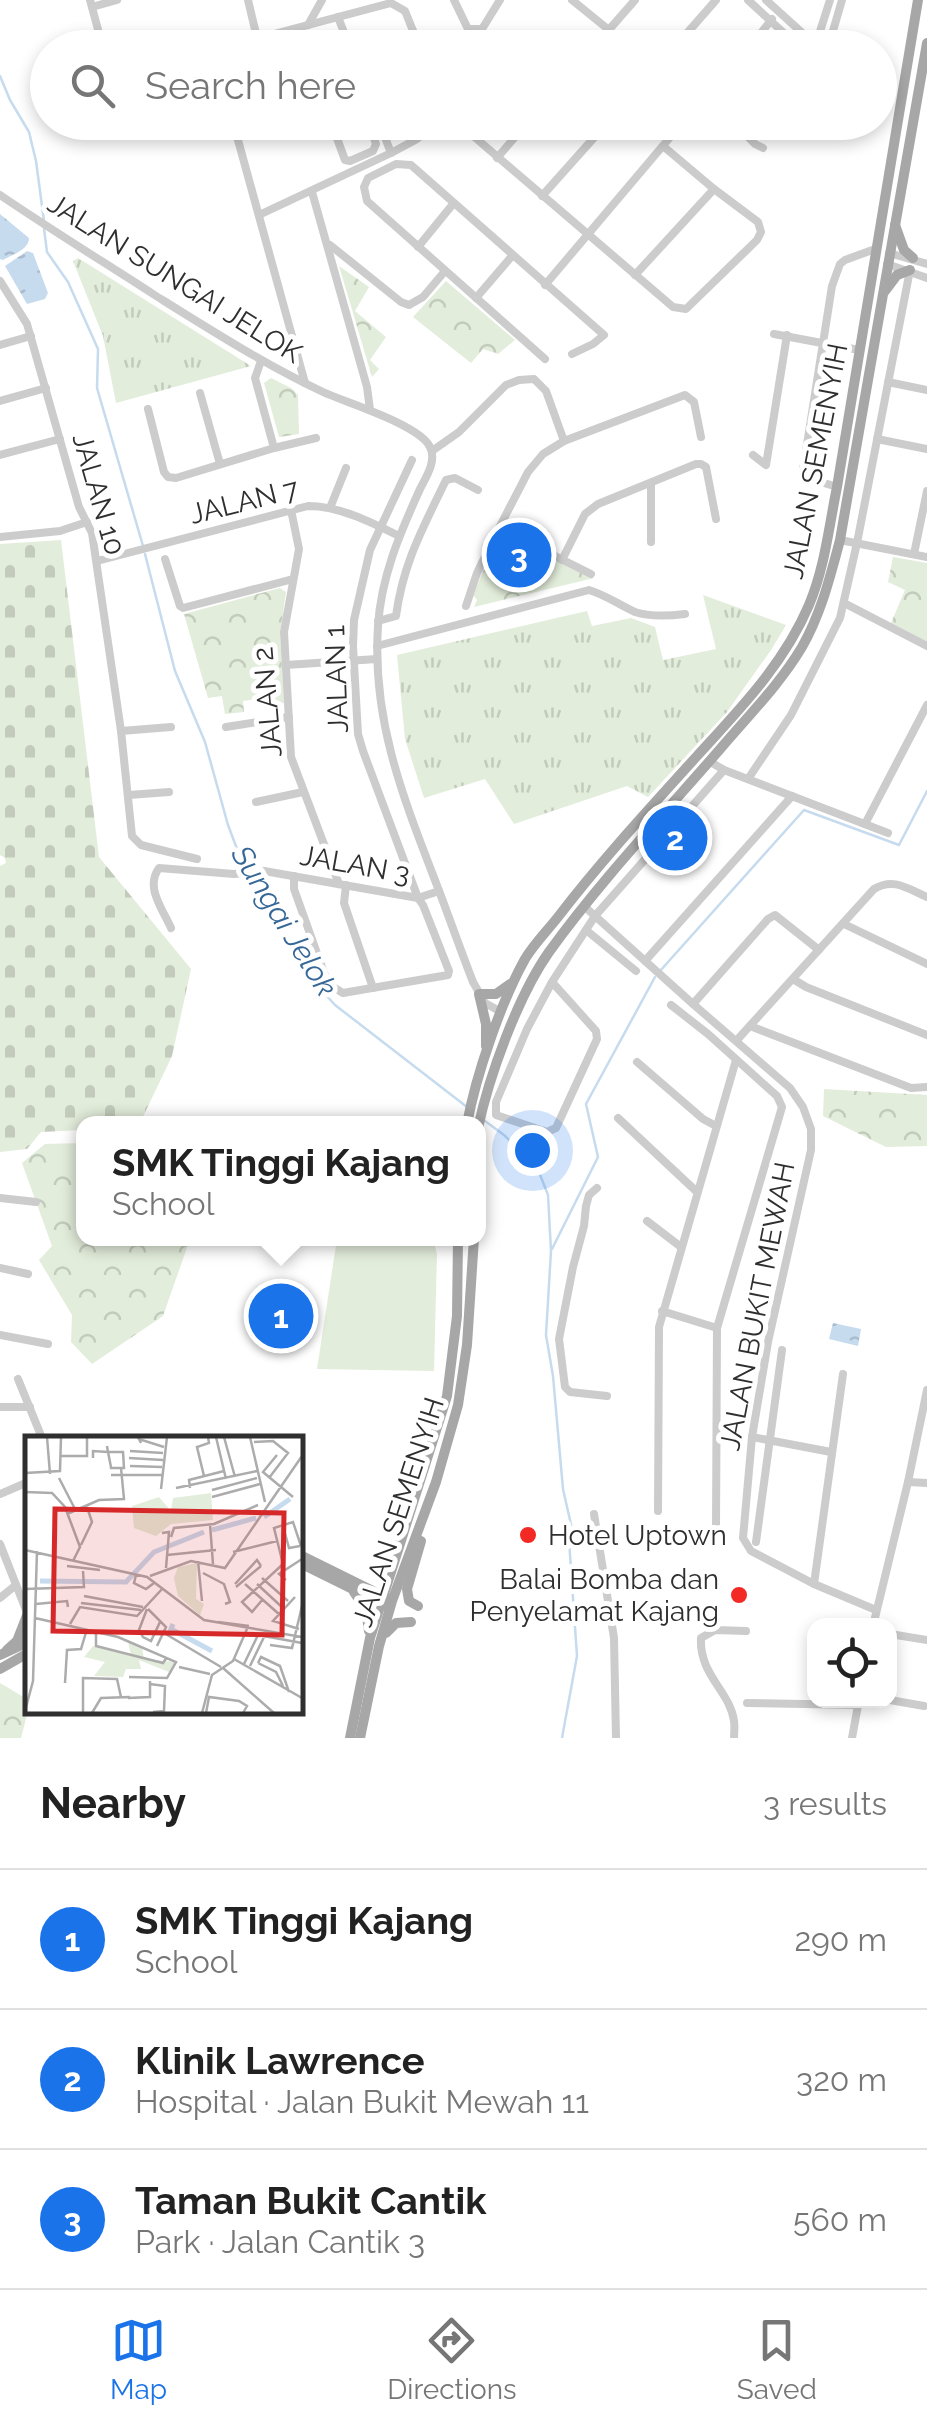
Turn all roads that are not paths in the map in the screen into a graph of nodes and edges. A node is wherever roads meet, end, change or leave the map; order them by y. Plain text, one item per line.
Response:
1 (117, 0) edge
2 (248, 0) edge
3 (322, 0) edge
4 (454, 0) edge
5 (500, 0) edge
6 (572, 0) edge
7 (635, 0) edge
8 (716, 0) edge
9 (748, 0) edge
10 (766, 0) edge
11 (830, 0) edge
12 (842, 0) edge
13 (918, 0) edge
14 (91, 4) edge
15 (778, 12) junction
16 (338, 16) junction
17 (771, 21) junction
18 (308, 25) junction
19 (611, 27) junction
20 (98, 30) edge
21 (255, 30) edge
22 (288, 30) edge
23 (343, 30) edge
24 (412, 30) edge
25 (608, 30) edge
26 (690, 30) edge
27 (764, 30) edge
28 (781, 30) edge
29 (799, 30) edge
30 (822, 30) edge
31 (833, 30) edge
32 (927, 43) edge
33 (897, 131) edge
34 (238, 140) edge
35 (338, 140) edge
36 (375, 140) edge
37 (386, 140) edge
38 (415, 140) edge
39 (477, 140) edge
40 (512, 140) edge
41 (592, 140) edge
42 (668, 140) edge
43 (751, 140) edge
44 (896, 140) edge
45 (663, 146) junction
46 (763, 148) dead end
47 (391, 153) junction
48 (497, 158) junction
49 (714, 189) junction
50 (312, 192) junction
51 (0, 195) edge
52 (542, 196) junction
53 (453, 204) junction
54 (259, 215) junction
55 (894, 224) junction
56 (588, 236) junction
57 (328, 243) junction
58 (418, 247) junction
59 (512, 256) junction
60 (884, 256) junction
61 (911, 264) junction
62 (927, 264) edge
63 (445, 271) junction
64 (634, 275) junction
65 (927, 278) edge
66 (1, 282) edge
67 (545, 285) junction
68 (476, 298) junction
69 (881, 302) junction
70 (774, 334) dead end
71 (786, 335) junction
72 (31, 336) junction
73 (823, 342) junction
74 (0, 345) edge
75 (859, 350) junction
76 (572, 354) dead end
77 (545, 359) dead end
78 (262, 361) junction
79 (888, 382) junction
80 (305, 384) junction
81 (46, 388) junction
82 (927, 390) edge
83 (200, 393) dead end
84 (0, 401) edge
85 (148, 408) dead end
86 (370, 410) junction
87 (701, 436) dead end
88 (316, 438) dead end
89 (60, 439) junction
90 (877, 439) junction
91 (564, 441) junction
92 (274, 448) junction
93 (927, 449) edge
94 (432, 452) junction
95 (0, 455) edge
96 (753, 456) dead end
97 (412, 460) dead end
98 (220, 464) junction
99 (346, 468) dead end
100 (651, 483) junction
101 (837, 486) junction
102 (478, 490) dead end
103 (927, 491) edge
104 (926, 502) edge
105 (330, 508) junction
106 (291, 510) junction
107 (716, 519) dead end
108 (87, 522) junction
109 (380, 526) junction
110 (499, 528) junction
111 (399, 536) junction
112 (0, 537) edge
113 (840, 540) junction
114 (652, 542) dead end
115 (856, 543) junction
116 (914, 554) junction
117 (927, 557) edge
118 (165, 559) dead end
119 (562, 560) junction
120 (97, 561) junction
121 (591, 574) dead end
122 (293, 579) junction
123 (844, 603) junction
124 (466, 606) dead end
125 (685, 614) dead end
126 (378, 621) junction
127 (377, 646) junction
128 (927, 646) edge
129 (377, 658) junction
130 (354, 660) junction
131 (286, 665) junction
132 (927, 705) edge
133 (288, 717) junction
134 (172, 727) dead end
135 (226, 728) dead end
136 (121, 731) junction
137 (709, 761) junction
138 (724, 770) junction
139 (748, 779) junction
140 (169, 792) dead end
141 (304, 792) junction
142 (129, 795) junction
143 (792, 796) junction
144 (256, 802) dead end
145 (865, 824) junction
146 (888, 833) dead end
147 (197, 859) dead end
148 (604, 860) junction
149 (294, 876) junction
150 (342, 885) junction
151 (439, 891) junction
152 (927, 897) edge
153 (418, 898) junction
154 (590, 911) junction
155 (558, 916) junction
156 (844, 924) junction
157 (171, 928) dead end
158 (586, 930) junction
159 (819, 950) junction
160 (648, 964) junction
161 (927, 964) edge
162 (636, 971) dead end
163 (518, 975) junction
164 (535, 976) junction
165 (793, 979) junction
166 (552, 982) junction
167 (374, 988) junction
168 (479, 994) junction
169 (671, 1004) dead end
170 (692, 1004) junction
171 (501, 1012) junction
172 (716, 1024) junction
173 (750, 1026) junction
174 (708, 1034) junction
175 (927, 1035) edge
176 (737, 1040) junction
177 (485, 1058) junction
178 (736, 1060) junction
179 (638, 1062) dead end
180 (489, 1087) junction
181 (925, 1088) edge
182 (469, 1116) edge
183 (480, 1116) edge
184 (618, 1118) dead end
185 (716, 1126) junction
186 (598, 1188) dead end
187 (697, 1192) junction
188 (0, 1198) edge
189 (36, 1202) dead end
190 (648, 1221) dead end
191 (458, 1246) edge
192 (471, 1246) edge
193 (681, 1247) junction
194 (0, 1268) edge
195 (28, 1274) dead end
196 (662, 1311) junction
197 (718, 1328) junction
198 (0, 1334) edge
199 (48, 1344) dead end
200 (782, 1350) dead end
201 (843, 1374) dead end
202 (18, 1379) dead end
203 (927, 1390) edge
204 (607, 1396) dead end
205 (0, 1407) edge
206 (30, 1407) junction
207 (924, 1413) edge
208 (41, 1436) edge
209 (752, 1437) junction
210 (770, 1440) junction
211 (831, 1452) junction
212 (436, 1482) junction
213 (908, 1482) junction
214 (25, 1483) edge
215 (927, 1483) edge
216 (0, 1494) edge
217 (658, 1511) dead end
218 (594, 1514) dead end
219 (716, 1529) dead end
220 (756, 1542) dead end
221 (0, 1544) edge
222 (302, 1555) edge
223 (393, 1566) junction
224 (302, 1567) edge
225 (814, 1584) junction
226 (16, 1585) junction
227 (355, 1587) junction
228 (0, 1598) edge
229 (386, 1602) junction
230 (418, 1606) dead end
231 (25, 1608) edge
232 (876, 1610) junction
233 (25, 1618) edge
234 (874, 1618) edge
235 (411, 1622) dead end
236 (746, 1631) dead end
237 (897, 1635) edge
238 (927, 1640) edge
239 (374, 1642) junction
240 (3, 1652) edge
241 (25, 1655) edge
242 (0, 1669) edge
243 (897, 1701) edge
244 (748, 1703) dead end
245 (807, 1703) edge
246 (924, 1706) dead end
247 (857, 1708) edge
248 (350, 1738) edge
249 (360, 1738) edge
250 (616, 1738) edge
251 (734, 1738) edge
252 (852, 1738) edge

1 - 14 street
2 - 21 street
3 - 18 street
4 - 5 street
6 - 19 street
7 - 19 street
8 - 26 street
9 - 17 street
10 - 15 street
11 - 30 street
12 - 31 street
13 - 33 main road
14 - 20 street
15 - 17 street
15 - 29 street
16 - 18 street
16 - 23 street
16 - 24 street
17 - 27 street
17 - 28 street
18 - 22 street
19 - 25 street
32 - 55 main road, JALAN SEMENYIH
34 - 54 street
35 - 36 street
37 - 47 street
38 - 47 street
39 - 48 street
40 - 48 street
41 - 52 street
42 - 45 street
43 - 46 street
44 - 60 main road
45 - 49 street
45 - 56 street
47 - 50 street
48 - 52 street
49 - 64 street
49 - 64 street
50 - 54 street
50 - 57 street
51 - 78 street, JALAN SUNGAI JELOK
52 - 56 street
53 - 58 street
53 - 58 street
53 - 59 street
54 - 80 street
55 - 60 main road, JALAN SEMENYIH
55 - 61 main road
56 - 64 street
56 - 67 street
57 - 63 street
57 - 86 street
58 - 63 street
59 - 67 street
59 - 68 street
60 - 61 street
60 - 69 main road, JALAN SEMENYIH
60 - 73 street
60 - 75 main road, JALAN SEMENYIH
61 - 62 street
61 - 65 street
61 - 69 main road
61 - 79 street
63 - 68 street
66 - 72 street, JALAN 10
67 - 76 street
68 - 77 street
69 - 113 main road, JALAN SEMENYIH
70 - 71 street
71 - 73 street
71 - 96 street
72 - 74 street
72 - 81 street, JALAN 10
73 - 75 street
73 - 101 street
75 - 101 main road, JALAN SEMENYIH
78 - 80 street, JALAN SUNGAI JELOK
78 - 92 street
79 - 82 street
79 - 90 street
80 - 86 street, JALAN SUNGAI JELOK
81 - 84 street
81 - 89 street, JALAN 10
83 - 98 street
85 - 98 street
86 - 94 street, JALAN SUNGAI JELOK
87 - 91 street
88 - 92 street
89 - 95 street
89 - 108 street, JALAN 10
90 - 93 street
90 - 115 street
91 - 94 street
91 - 110 street
92 - 98 street
94 - 111 street
97 - 109 street, JALAN 1
99 - 105 street
100 - 107 street
100 - 114 street
100 - 119 street
101 - 148 main road, JALAN SEMENYIH
102 - 126 street
103 - 104 street
104 - 116 street
105 - 106 street, JALAN 7
105 - 109 street, JALAN 7
106 - 120 street, JALAN 7
106 - 122 street, JALAN 2
108 - 112 street
108 - 120 street, JALAN 10
109 - 111 street, JALAN 7
109 - 130 street, JALAN 1
110 - 119 street
110 - 124 street
111 - 126 street
113 - 115 street
113 - 137 main road, JALAN SEMENYIH
115 - 116 street
115 - 123 street
116 - 117 street
118 - 122 street
119 - 121 street
120 - 136 street, JALAN 10
122 - 131 street, JALAN 2
123 - 128 street
123 - 139 street
125 - 127 street
126 - 127 street
127 - 129 street
129 - 130 street
129 - 151 street
130 - 131 street
130 - 153 street, JALAN 1
131 - 133 street, JALAN 2
132 - 145 street
133 - 135 street
133 - 141 street, JALAN 2
134 - 136 street
136 - 142 street, JALAN 10
137 - 138 street
137 - 154 main road, JALAN SEMENYIH
138 - 139 street
138 - 154 street
139 - 143 street
140 - 142 street
141 - 144 street
141 - 150 street, JALAN 2
142 - 147 street, JALAN 10
143 - 145 street
143 - 160 street
145 - 146 street
148 - 154 main road
148 - 155 main road, JALAN SEMENYIH
149 - 150 street, JALAN 3
149 - 157 street, JALAN 3
149 - 167 street
150 - 153 street, JALAN 3
150 - 167 street, JALAN 2
151 - 153 street, JALAN 3
151 - 168 street
152 - 156 street
153 - 167 street, JALAN 1
154 - 155 main road
154 - 158 street
154 - 160 street, JALAN BUKIT MEWAH
154 - 164 main road, JALAN SEMENYIH
155 - 163 main road, JALAN SEMENYIH
156 - 159 street
156 - 161 street
158 - 162 street
158 - 166 street
159 - 165 street
159 - 170 street
160 - 170 street, JALAN BUKIT MEWAH
163 - 168 main road
163 - 171 main road, JALAN SEMENYIH
164 - 171 main road
164 - 180 main road, JALAN SEMENYIH
165 - 173 street
165 - 175 street
166 - 166 street
168 - 171 street
168 - 177 main road
169 - 174 street
170 - 172 street, JALAN BUKIT MEWAH
171 - 177 main road, JALAN SEMENYIH
171 - 180 main road
172 - 174 street
172 - 176 street, JALAN BUKIT MEWAH
173 - 176 street
173 - 181 street
174 - 178 street
176 - 209 street, JALAN BUKIT MEWAH
177 - 182 main road, JALAN SEMENYIH
178 - 185 street
178 - 197 street
179 - 185 street
180 - 183 main road, JALAN SEMENYIH
184 - 187 street
185 - 187 street
186 - 204 street
187 - 193 street
188 - 189 street
190 - 193 street
191 - 223 main road, JALAN SEMENYIH
192 - 212 main road, JALAN SEMENYIH
193 - 196 street
194 - 195 street
196 - 197 street
196 - 217 street
197 - 219 street
198 - 199 street
200 - 210 street
201 - 211 street
202 - 206 street
203 - 207 street
205 - 206 street
206 - 208 street
207 - 213 street
209 - 210 street
209 - 225 street, JALAN BUKIT MEWAH
210 - 211 street
210 - 220 street
211 - 225 street
212 - 229 main road, JALAN SEMENYIH
212 - 230 main road
213 - 215 street
213 - 232 street
214 - 216 street
218 - 250 street
221 - 226 street
222 - 227 main road
223 - 227 main road
223 - 229 main road, JALAN SEMENYIH
224 - 227 main road
225 - 232 street, JALAN BUKIT MEWAH
226 - 228 street
226 - 231 street
227 - 229 main road
227 - 239 main road
229 - 239 main road, JALAN SEMENYIH
232 - 234 street
233 - 240 main road
235 - 239 main road
236 - 251 street
237 - 238 street
239 - 248 main road, JALAN SEMENYIH
239 - 249 main road, JALAN SEMENYIH
241 - 242 main road
243 - 246 street
244 - 245 street
247 - 252 street

